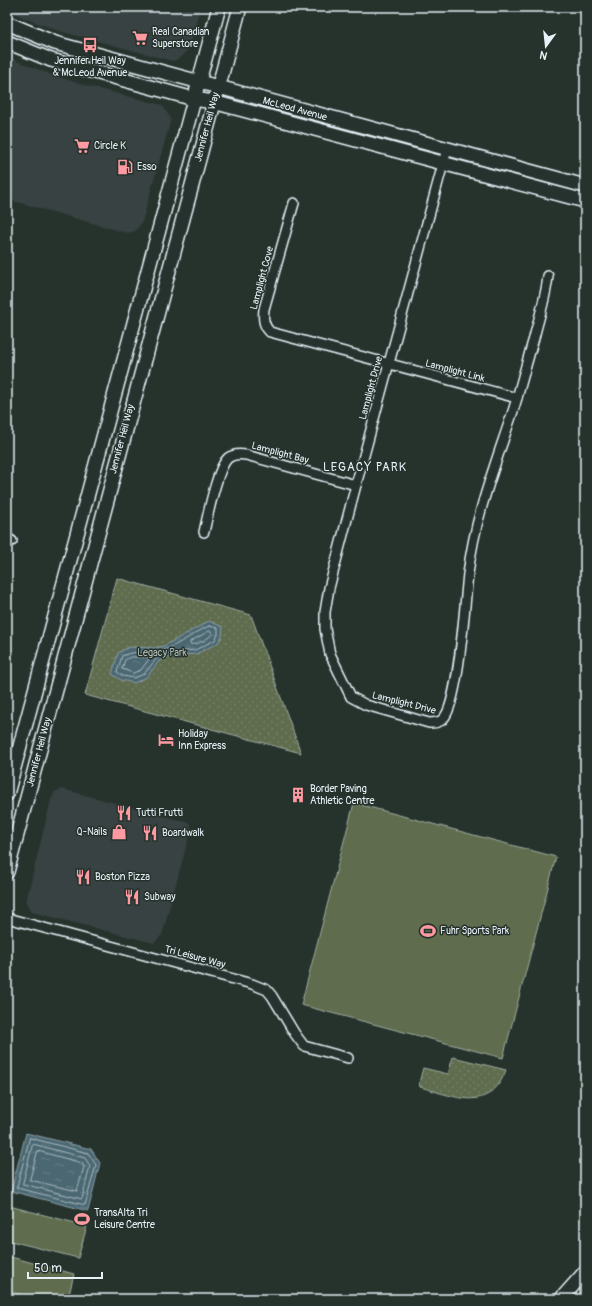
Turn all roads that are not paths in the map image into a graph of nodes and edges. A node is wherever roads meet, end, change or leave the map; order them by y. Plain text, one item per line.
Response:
1 (219, 7) edge
2 (240, 7) edge
3 (7, 23) edge
4 (7, 42) edge
5 (199, 81) junction
6 (218, 88) junction
7 (194, 99) junction
8 (213, 102) junction
9 (447, 149) junction
10 (444, 163) junction
11 (585, 186) edge
12 (585, 201) edge
13 (294, 203) dead end
14 (548, 276) dead end
15 (388, 364) junction
16 (517, 398) junction
17 (356, 485) junction
18 (204, 532) dead end
19 (7, 794) edge
20 (7, 872) edge
21 (7, 918) edge
22 (348, 1058) dead end
23 (585, 1272) edge
24 (561, 1299) edge

1 - 5 main road, Jennifer Heil Way
2 - 6 main road, Jennifer Heil Way
3 - 5 main road, McLeod Avenue
4 - 7 main road, McLeod Avenue
5 - 6 main road, McLeod Avenue
5 - 7 main road, Jennifer Heil Way
6 - 8 main road, Jennifer Heil Way
6 - 9 main road, McLeod Avenue
7 - 8 main road, McLeod Avenue
7 - 19 main road, Jennifer Heil Way
8 - 10 main road, McLeod Avenue
8 - 20 main road, Jennifer Heil Way
9 - 10 street, Lamplight Drive
9 - 11 main road, McLeod Avenue
10 - 12 main road, McLeod Avenue
10 - 15 street, Lamplight Drive
13 - 15 street, Lamplight Cove
14 - 16 street, Lamplight Drive
15 - 16 street, Lamplight Link
15 - 17 street, Lamplight Drive
16 - 17 street, Lamplight Drive
17 - 18 street, Lamplight Bay
21 - 22 street, Tri Leisure Way
23 - 24 main road

